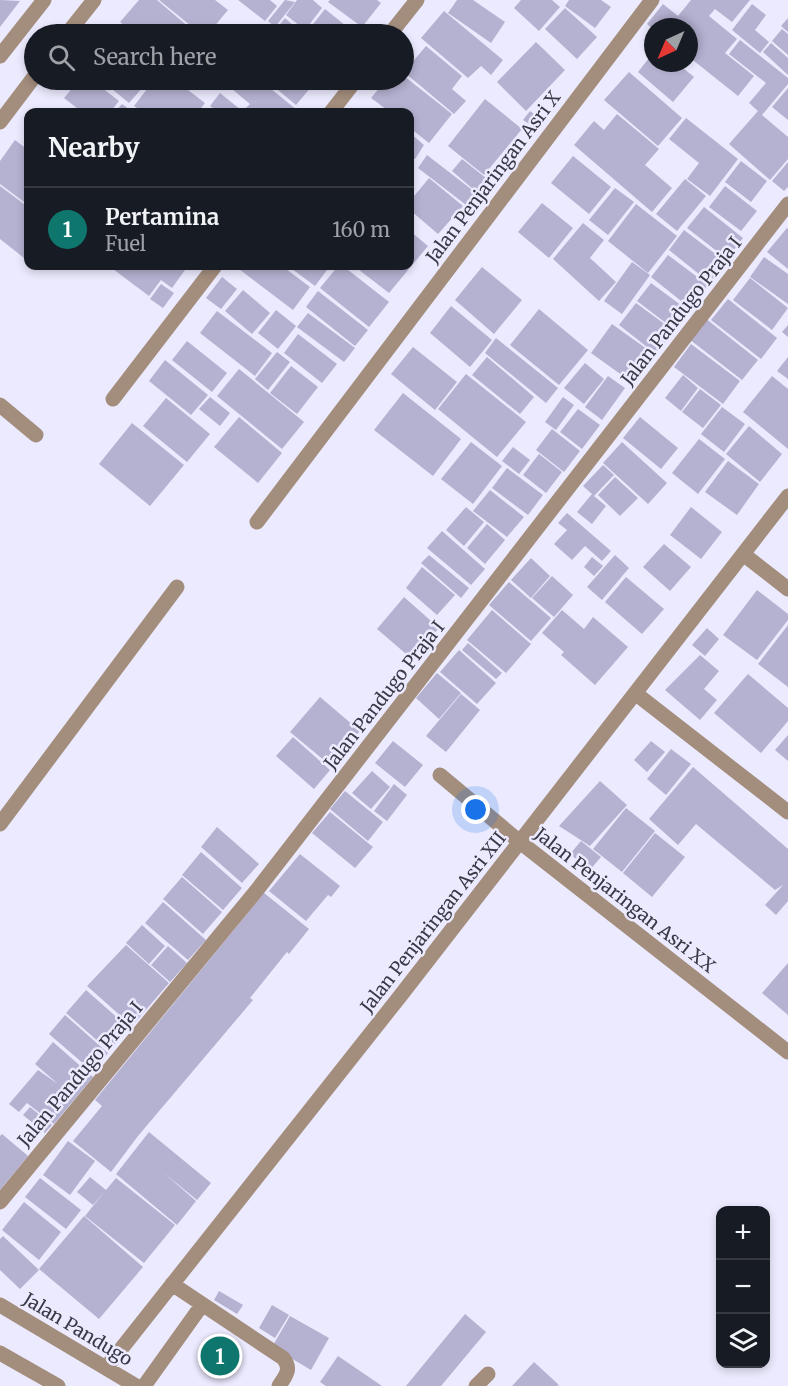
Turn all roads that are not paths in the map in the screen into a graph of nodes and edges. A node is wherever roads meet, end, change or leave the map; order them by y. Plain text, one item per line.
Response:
1 (44, 0) edge
2 (94, 0) edge
3 (417, 0) edge
4 (652, 0) edge
5 (25, 24) edge
6 (75, 24) edge
7 (398, 24) edge
8 (24, 25) edge
9 (0, 56) edge
10 (24, 90) edge
11 (348, 90) edge
12 (334, 108) edge
13 (0, 122) edge
14 (788, 204) edge
15 (212, 270) edge
16 (114, 399) dead end
17 (0, 405) edge
18 (36, 435) dead end
19 (788, 496) edge
20 (257, 522) dead end
21 (743, 554) junction
22 (177, 587) dead end
23 (788, 589) edge
24 (635, 693) junction
25 (440, 775) dead end
26 (788, 812) edge
27 (0, 824) edge
28 (520, 842) junction
29 (788, 1052) edge
30 (0, 1202) edge
31 (172, 1284) junction
32 (0, 1305) edge
33 (202, 1305) junction
34 (0, 1353) edge
35 (106, 1368) junction
36 (488, 1374) dead end
37 (58, 1386) edge
38 (136, 1386) edge
39 (144, 1386) edge
40 (279, 1386) edge
41 (476, 1386) edge

1 - 5 street
2 - 6 street
3 - 7 street
4 - 20 street, Jalan Penjaringan Asri X
8 - 9 street
10 - 13 street
11 - 12 street
14 - 30 street, Jalan Pandugo Praja I
15 - 16 street
17 - 18 street
19 - 21 street, Jalan Penjaringan Asri XII
21 - 23 street
21 - 24 street, Jalan Penjaringan Asri XII
22 - 27 street
24 - 26 street
24 - 28 street, Jalan Penjaringan Asri XII
25 - 28 street, Jalan Penjaringan Asri XX
28 - 29 street, Jalan Penjaringan Asri XX
28 - 31 street, Jalan Penjaringan Asri XII
31 - 33 street
31 - 35 street, Jalan Penjaringan Asri XII
32 - 35 street, Jalan Pandugo
33 - 39 street
33 - 40 street
34 - 37 street
35 - 38 street, Jalan Pandugo
36 - 41 street

